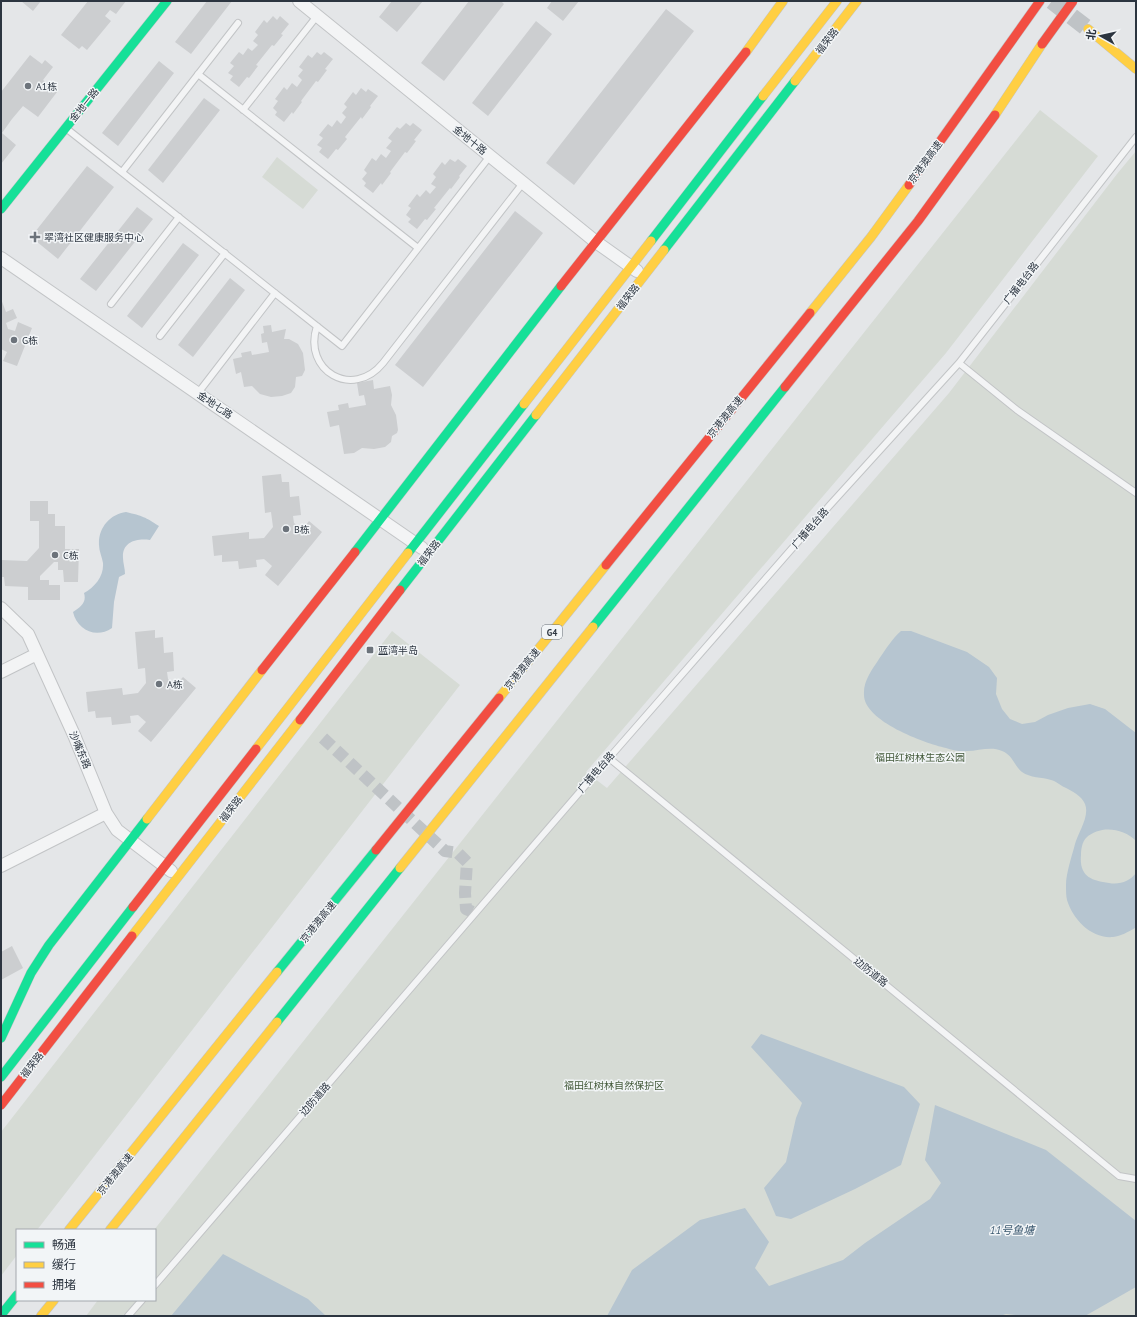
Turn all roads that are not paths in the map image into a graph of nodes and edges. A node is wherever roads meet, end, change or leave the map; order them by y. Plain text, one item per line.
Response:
1 (166, 1) edge
2 (299, 1) edge
3 (783, 1) edge
4 (837, 1) edge
5 (857, 1) edge
6 (1040, 1) edge
7 (1073, 1) edge
8 (317, 16) junction
9 (238, 23) dead end
10 (1088, 29) tunnel mouth
11 (1136, 69) edge
12 (198, 74) junction
13 (243, 110) junction
14 (65, 128) junction
15 (1136, 137) edge
16 (490, 156) junction
17 (122, 172) junction
18 (523, 183) junction
19 (1, 209) edge
20 (179, 217) junction
21 (596, 242) junction
22 (418, 248) junction
23 (225, 253) junction
24 (1, 258) edge
25 (630, 267) junction
26 (644, 276) junction
27 (275, 293) junction
28 (111, 304) dead end
29 (317, 326) junction
30 (160, 336) dead end
31 (959, 363) junction
32 (198, 393) junction
33 (1136, 493) edge
34 (380, 519) junction
35 (416, 543) junction
36 (429, 553) junction
37 (1, 608) edge
38 (37, 654) junction
39 (1, 672) edge
40 (609, 758) junction
41 (106, 813) junction
42 (131, 840) junction
43 (1, 866) edge
44 (165, 866) junction
45 (178, 877) junction
46 (475, 913) joint
47 (1, 1038) edge
48 (10, 1066) junction
49 (1, 1070) edge
50 (1, 1077) edge
51 (1, 1105) edge
52 (1136, 1179) edge
53 (70, 1229) edge
54 (111, 1229) edge
55 (156, 1284) edge
56 (16, 1296) edge
57 (53, 1301) edge
58 (141, 1301) edge
59 (1, 1315) edge
60 (41, 1316) edge
61 (128, 1316) edge

1 - 14 main road, 金地一路
2 - 8 street, 金地十路
3 - 21 main road
4 - 25 main road, 福荣路
5 - 26 main road, 福荣路
6 - 53 main road, 京港澳高速 / G4
7 - 54 main road, bridge
8 - 13 lane
8 - 16 street, 金地十路
9 - 12 lane
10 - 11 main road
12 - 13 lane
12 - 17 lane
13 - 22 lane
14 - 17 lane
14 - 19 main road, 金地一路
15 - 31 lane, 广播电台路
16 - 18 street, 金地十路
16 - 22 lane
17 - 20 lane
18 - 21 street, 金地十路
18 - 29 lane
20 - 23 lane
20 - 28 lane
21 - 25 street, 金地十路
21 - 34 main road
22 - 29 lane
23 - 27 lane
23 - 30 lane
24 - 32 street, 金地七路
25 - 26 street, 金地十路
25 - 35 main road, 福荣路
26 - 36 main road, 福荣路
27 - 29 lane
27 - 32 lane
31 - 33 lane
31 - 40 lane, 广播电台路
32 - 34 street, 金地七路
34 - 35 street, 金地七路
34 - 42 main road
35 - 36 street, 金地七路
35 - 44 main road, 福荣路
36 - 45 main road, 福荣路
37 - 38 street, 沙嘴东路
38 - 39 street
38 - 41 street, 沙嘴东路
40 - 46 lane, 广播电台路
40 - 52 lane, 边防道路
41 - 42 street, 沙嘴东路
41 - 43 street
42 - 44 street, 沙嘴东路
42 - 47 main road
44 - 45 street, 沙嘴东路
44 - 48 main road, 福荣路
45 - 51 main road, 福荣路
46 - 55 lane, 边防道路
48 - 49 main road
48 - 50 main road, 福荣路
56 - 59 main road
57 - 60 main road
58 - 61 lane

